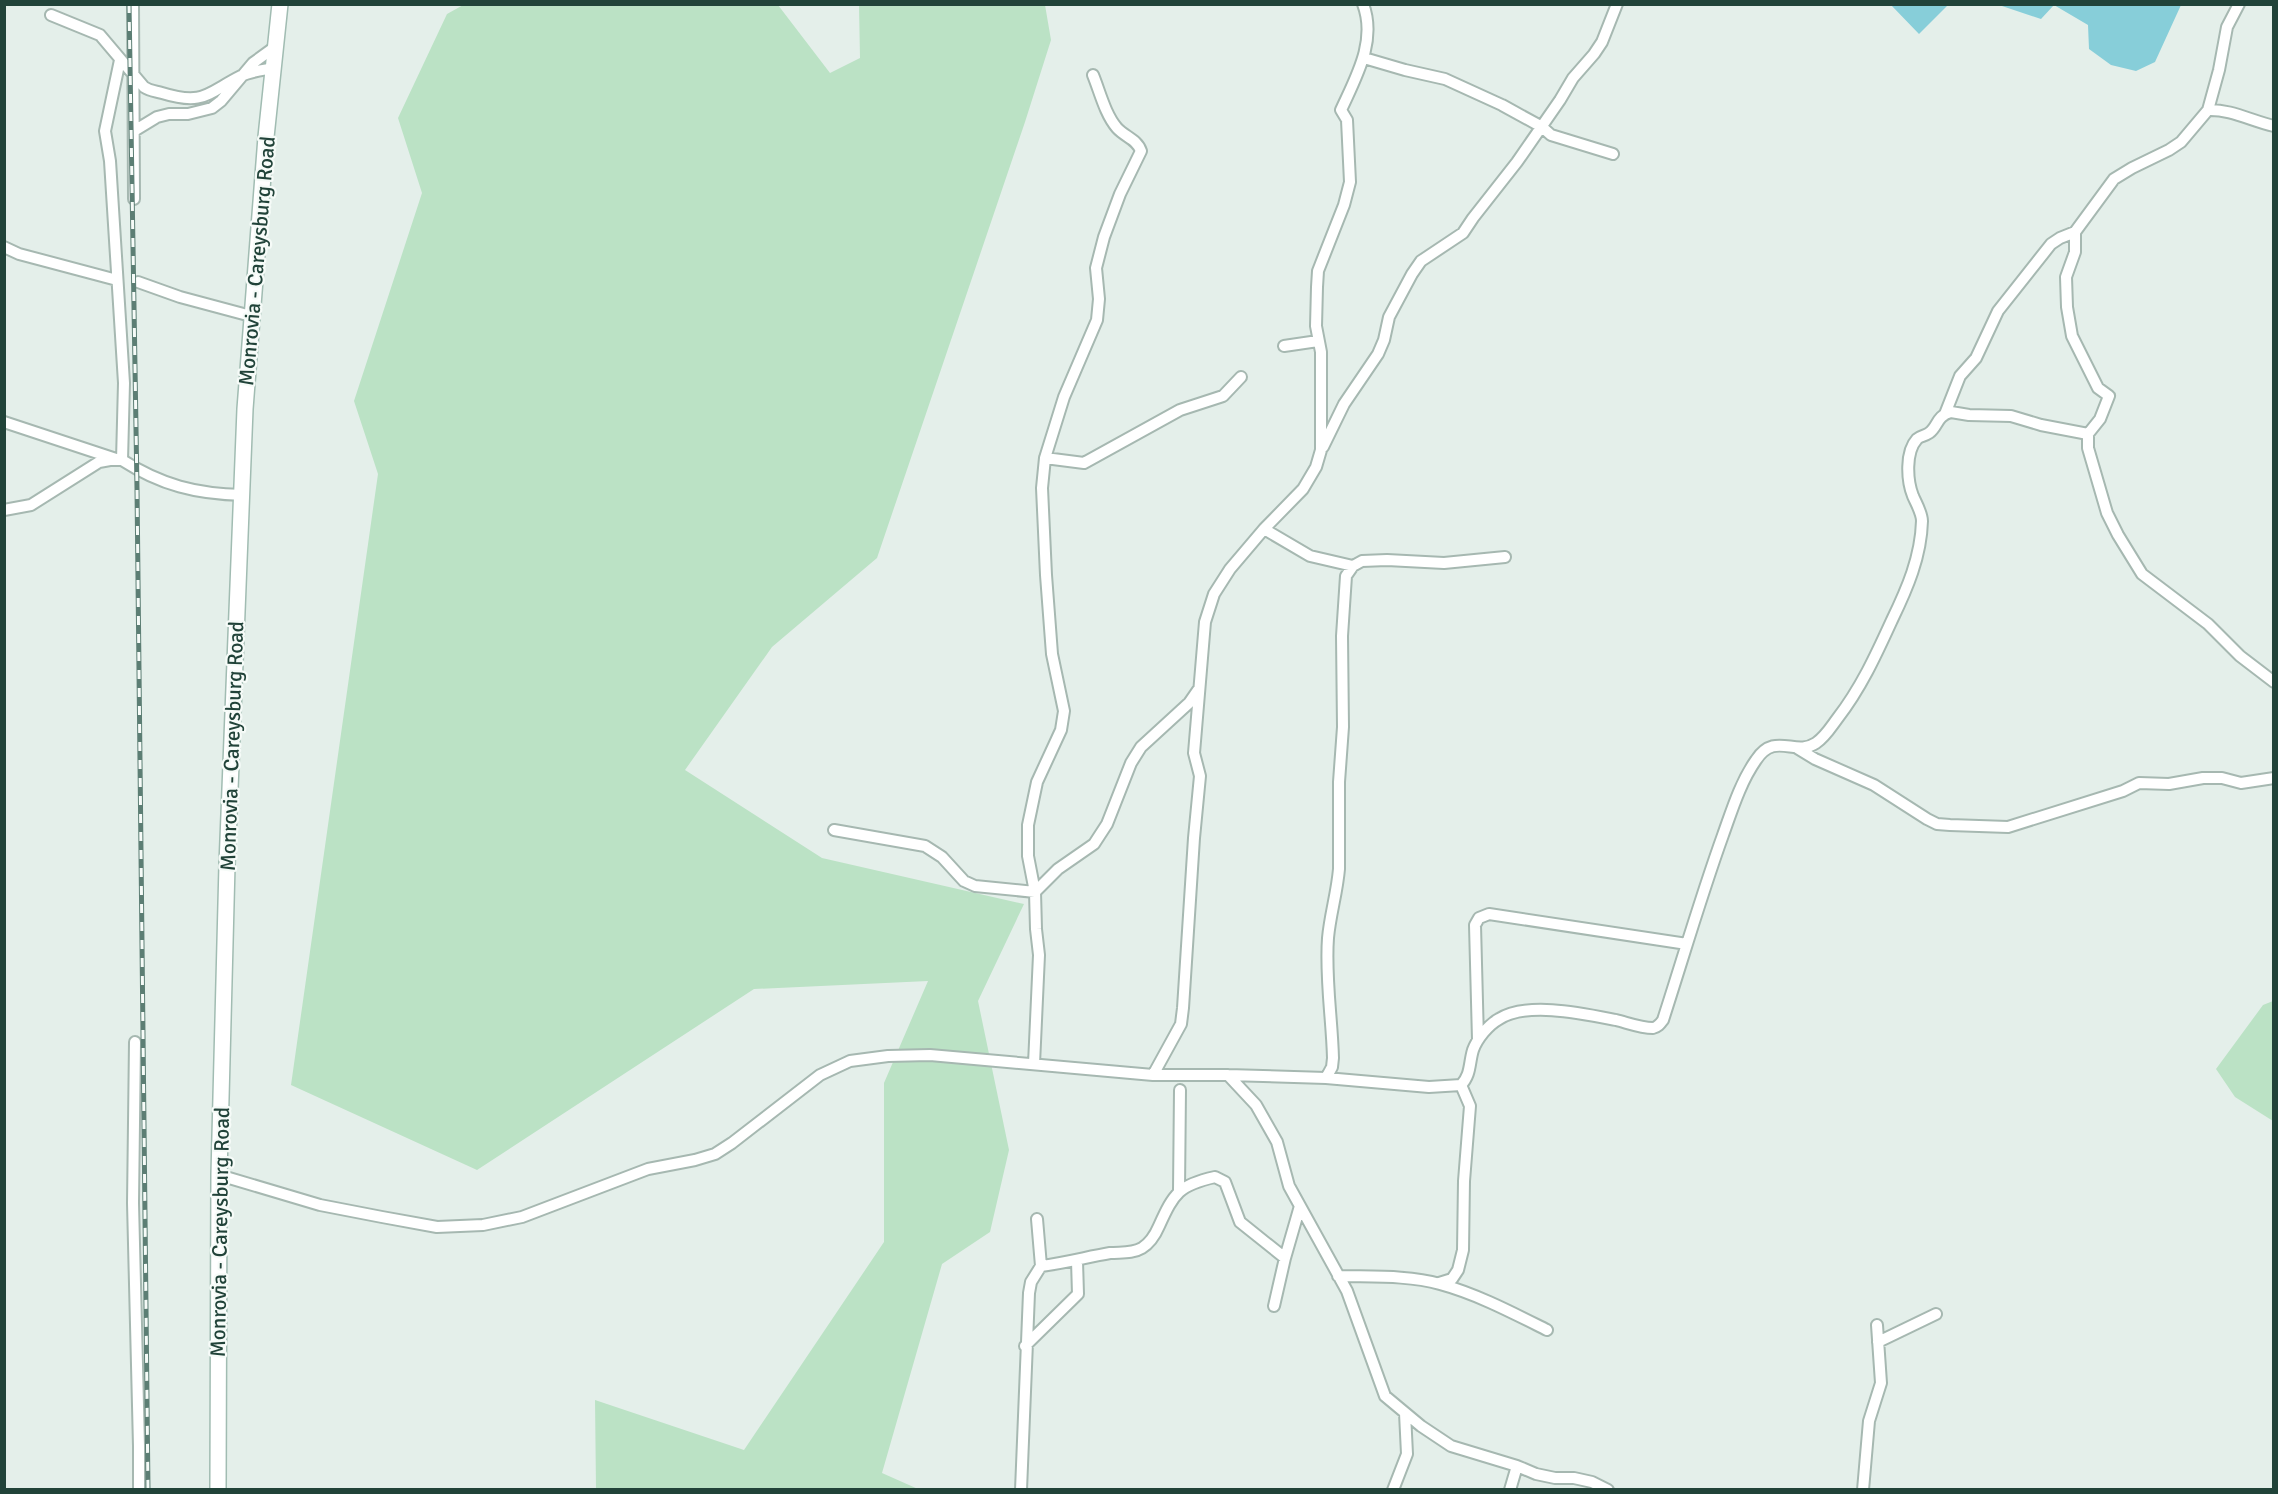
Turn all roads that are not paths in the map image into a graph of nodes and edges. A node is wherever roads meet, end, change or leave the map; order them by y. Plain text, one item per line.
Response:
1 (133, 4) edge
2 (280, 4) edge
3 (1363, 4) edge
4 (1617, 4) edge
5 (2239, 4) edge
6 (51, 15) dead end
7 (275, 47) junction
8 (1364, 58) junction
9 (120, 60) junction
10 (274, 68) junction
11 (133, 74) junction
12 (243, 75) junction
13 (1093, 75) dead end
14 (2208, 110) junction
15 (2274, 126) edge
16 (1542, 127) junction
17 (134, 131) junction
18 (1613, 154) dead end
19 (134, 199) dead end
20 (2075, 232) junction
21 (4, 247) edge
22 (117, 280) junction
23 (138, 282) dead end
24 (251, 316) junction
25 (1318, 341) junction
26 (1284, 346) dead end
27 (1241, 377) dead end
28 (1945, 414) junction
29 (4, 422) edge
30 (2088, 434) junction
31 (1322, 450) junction
32 (1045, 458) junction
33 (122, 460) junction
34 (243, 495) junction
35 (4, 510) edge
36 (1264, 529) junction
37 (1505, 557) dead end
38 (1353, 566) junction
39 (2274, 682) edge
40 (1194, 703) junction
41 (1797, 748) junction
42 (2274, 778) edge
43 (834, 830) dead end
44 (1035, 892) junction
45 (1687, 944) junction
46 (1478, 1040) junction
47 (135, 1042) dead end
48 (1034, 1064) junction
49 (1153, 1075) junction
50 (1228, 1075) junction
51 (1326, 1078) junction
52 (1461, 1085) junction
53 (1180, 1090) dead end
54 (219, 1175) junction
55 (1179, 1190) junction
56 (1300, 1206) junction
57 (1037, 1219) dead end
58 (1285, 1258) junction
59 (1077, 1261) junction
60 (1041, 1266) junction
61 (1338, 1276) junction
62 (1439, 1284) junction
63 (1274, 1306) dead end
64 (1936, 1314) dead end
65 (1876, 1325) dead end
66 (1547, 1330) dead end
67 (1878, 1342) junction
68 (1025, 1346) junction
69 (1405, 1413) junction
70 (1517, 1466) junction
71 (139, 1490) edge
72 (218, 1490) edge
73 (1021, 1490) edge
74 (1393, 1490) edge
75 (1510, 1490) edge
76 (1608, 1490) edge
77 (1863, 1490) edge

1 - 11 street
2 - 7 main road, Monrovia - Careysburg Road
3 - 8 street
4 - 16 street
5 - 14 street
6 - 9 street
7 - 10 main road, Monrovia - Careysburg Road
7 - 12 street
8 - 16 street
8 - 25 street
9 - 11 street
9 - 22 street
10 - 12 street
10 - 24 main road, Monrovia - Careysburg Road
11 - 12 street
11 - 17 street
12 - 17 street
13 - 32 street
14 - 15 street
14 - 20 street
16 - 18 street
16 - 31 street
17 - 19 street
20 - 28 street
20 - 30 street
21 - 22 street
22 - 33 street
23 - 24 street
24 - 34 main road, Monrovia - Careysburg Road
25 - 26 street
25 - 31 street
27 - 32 street
28 - 30 street
28 - 41 street
29 - 33 street
30 - 39 street
31 - 36 street
32 - 44 street
33 - 34 street
33 - 35 street
34 - 54 main road, Monrovia - Careysburg Road
36 - 38 street
36 - 40 street
37 - 38 street
38 - 51 street
40 - 44 street
40 - 49 street
41 - 42 street
41 - 45 street
43 - 44 street
44 - 48 street
45 - 46 street
45 - 46 street
46 - 52 street
47 - 71 street
48 - 49 street
48 - 54 street
49 - 50 street
50 - 51 street
50 - 56 street
51 - 52 street
52 - 62 street
53 - 55 street
54 - 72 main road, Monrovia - Careysburg Road
55 - 58 street
55 - 59 street
56 - 58 street
56 - 61 street
57 - 60 street
58 - 63 street
59 - 60 street
59 - 68 street
60 - 68 street
61 - 62 street
61 - 69 street
62 - 66 street
64 - 67 street
65 - 67 street
67 - 77 street
68 - 73 street
69 - 70 street
69 - 74 street
70 - 75 street
70 - 76 street

